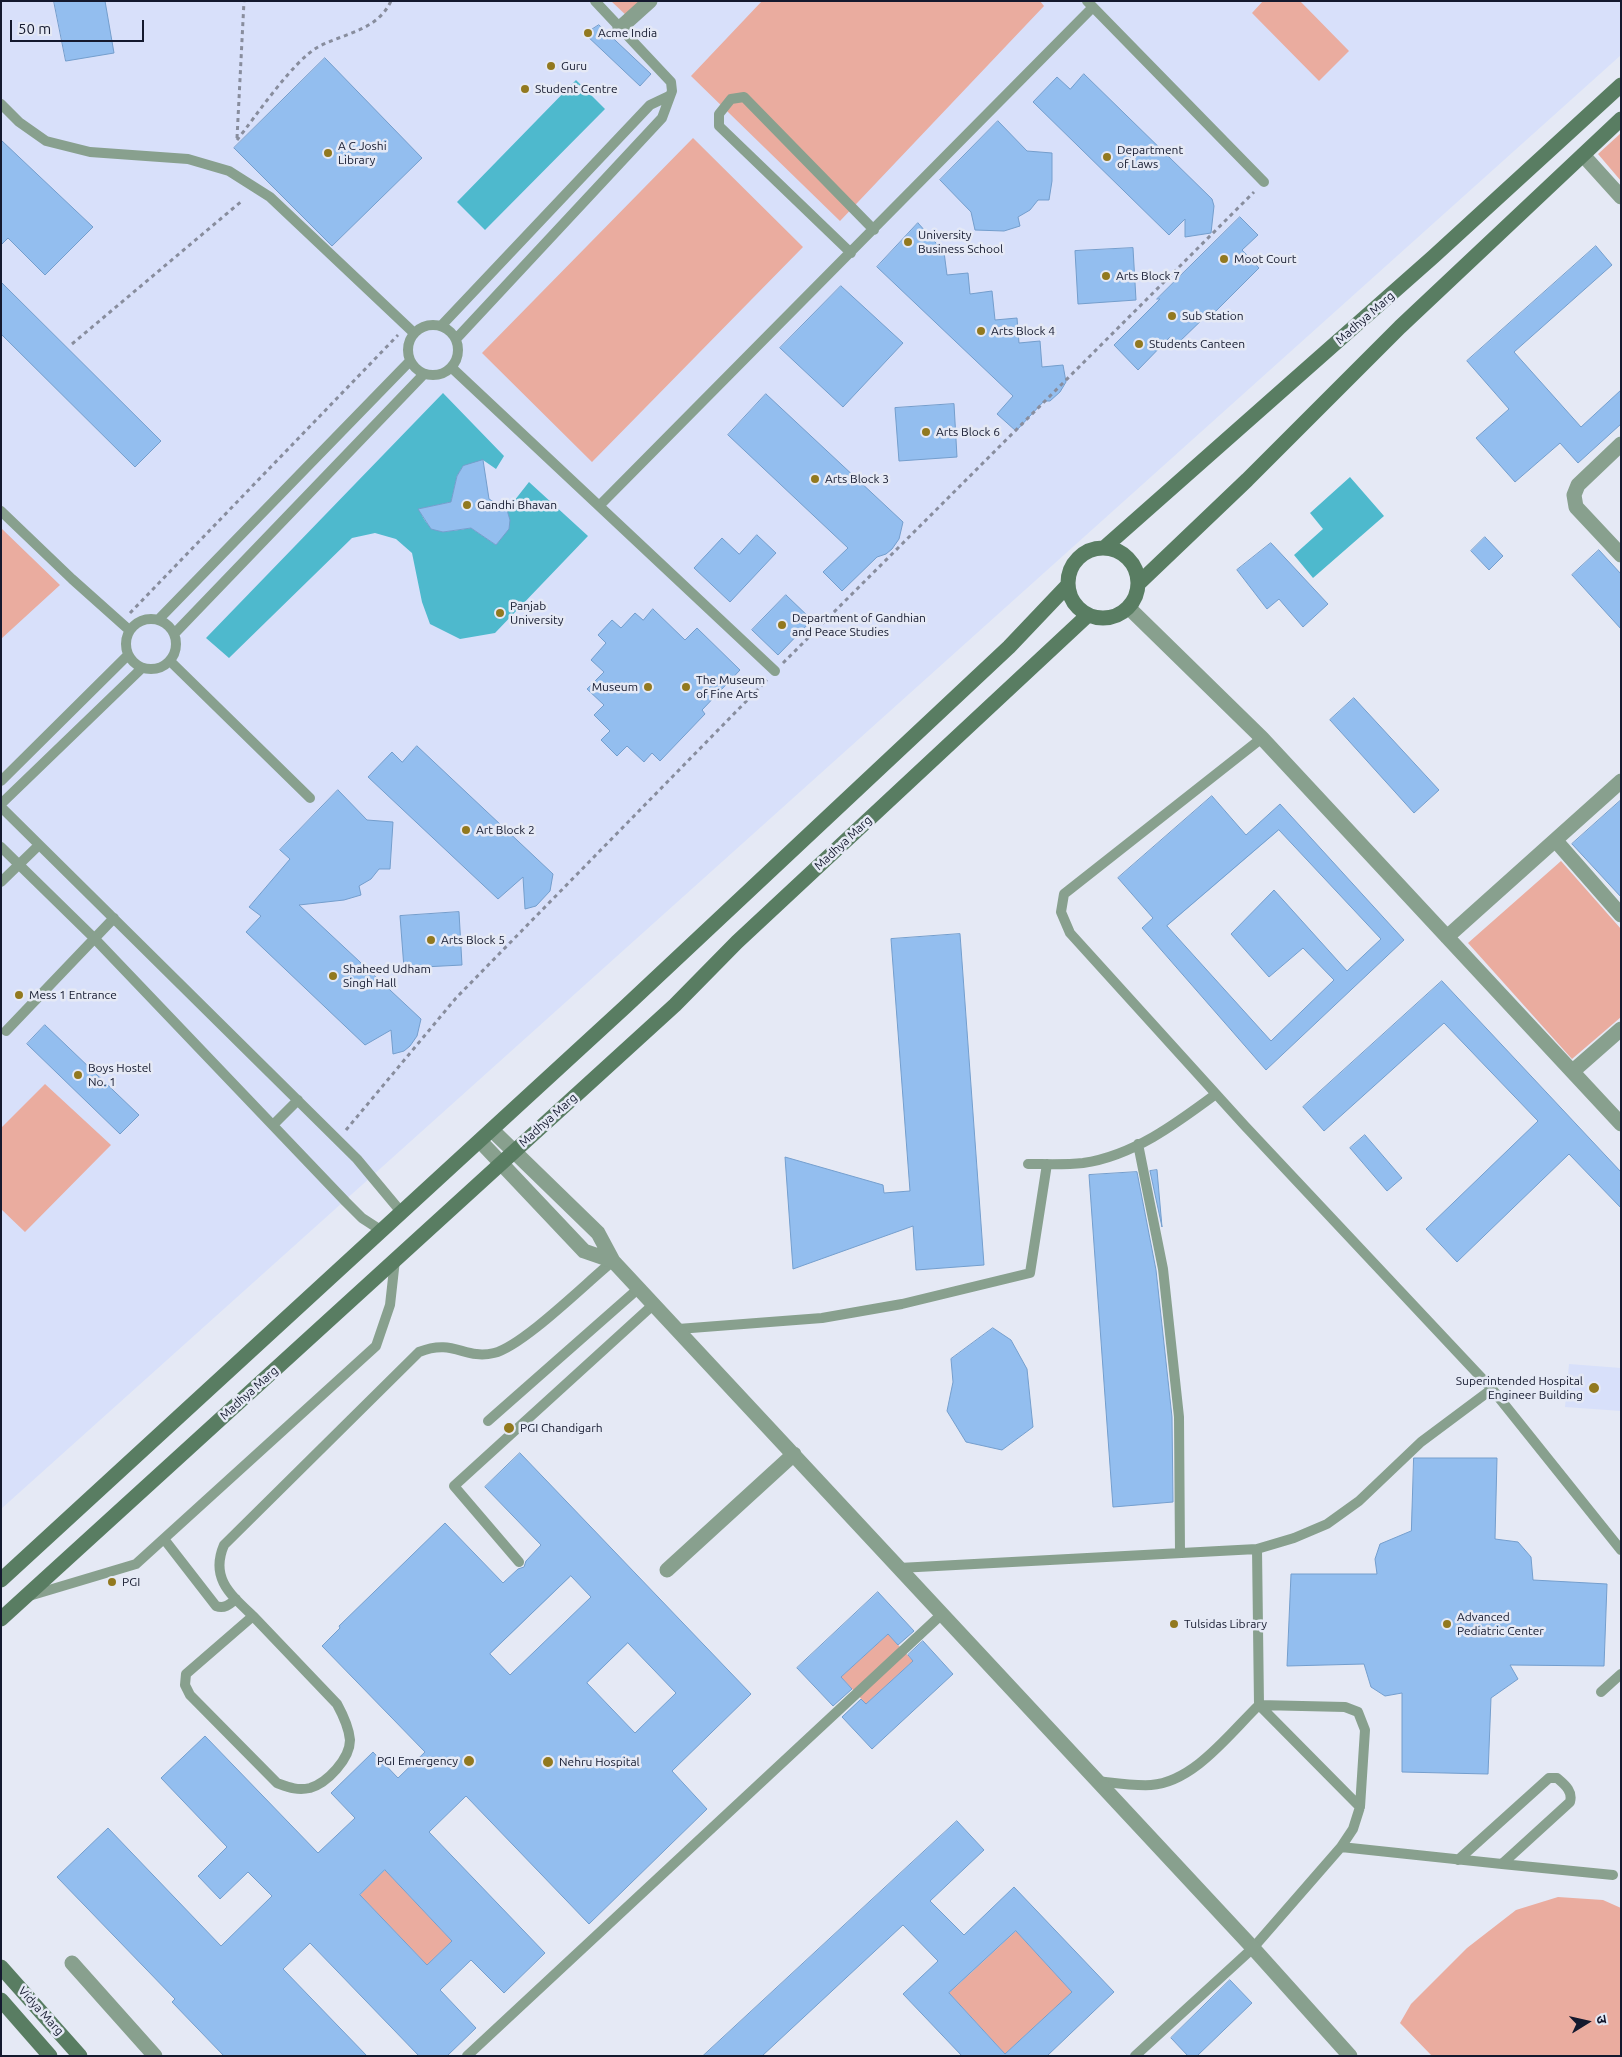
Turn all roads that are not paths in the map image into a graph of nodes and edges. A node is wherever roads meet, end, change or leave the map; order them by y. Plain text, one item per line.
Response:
1 (595, 1) edge
2 (650, 1) edge
3 (1090, 4) edge
4 (620, 28) junction
5 (1621, 85) edge
6 (669, 96) junction
7 (1, 104) edge
8 (1621, 119) edge
9 (1583, 155) junction
10 (1264, 182) road end
11 (1621, 197) edge
12 (874, 230) junction
13 (851, 253) junction
14 (441, 326) junction
15 (411, 329) junction
16 (456, 340) junction
17 (410, 361) junction
18 (452, 368) junction
19 (424, 374) junction
20 (1621, 444) edge
21 (600, 505) junction
22 (1, 511) edge
23 (1105, 547) junction
24 (1621, 555) edge
25 (1138, 584) junction
26 (1067, 586) junction
27 (1128, 608) junction
28 (1088, 615) junction
29 (159, 619) junction
30 (124, 626) junction
31 (175, 633) junction
32 (128, 655) junction
33 (170, 661) junction
34 (142, 668) junction
35 (775, 671) road end
36 (1262, 738) junction
37 (1, 781) edge
38 (1619, 785) edge
39 (310, 798) dead end
40 (1, 806) edge
41 (1556, 841) junction
42 (40, 845) junction
43 (1, 847) edge
44 (19, 865) junction
45 (1, 882) edge
46 (1621, 915) edge
47 (114, 918) junction
48 (1447, 937) junction
49 (94, 938) junction
50 (1621, 1029) edge
51 (6, 1031) dead end
52 (1573, 1071) junction
53 (1216, 1094) junction
54 (298, 1100) junction
55 (1621, 1124) edge
56 (273, 1125) junction
57 (492, 1130) junction
58 (480, 1141) junction
59 (1138, 1144) junction
60 (513, 1152) junction
61 (500, 1164) junction
62 (1028, 1164) dead end
63 (1047, 1164) junction
64 (402, 1213) junction
65 (382, 1231) junction
66 (395, 1260) junction
67 (613, 1261) junction
68 (639, 1288) junction
69 (654, 1304) junction
70 (678, 1329) junction
71 (1492, 1389) junction
72 (488, 1422) dead end
73 (794, 1454) junction
74 (164, 1539) junction
75 (1258, 1549) junction
76 (1621, 1550) edge
77 (1180, 1553) junction
78 (519, 1562) dead end
79 (899, 1568) junction
80 (667, 1570) dead end
81 (1, 1580) edge
82 (26, 1597) junction
83 (236, 1600) junction
84 (942, 1614) junction
85 (252, 1616) junction
86 (1, 1619) edge
87 (1621, 1674) edge
88 (1601, 1692) dead end
89 (1259, 1705) junction
90 (1098, 1781) junction
91 (1360, 1807) junction
92 (1341, 1847) junction
93 (1458, 1860) junction
94 (1502, 1864) junction
95 (1613, 1875) dead end
96 (1253, 1948) junction
97 (72, 1962) dead end
98 (1, 1967) edge
99 (1, 2000) edge
100 (50, 2056) edge
101 (80, 2056) edge
102 (155, 2056) edge
103 (467, 2056) edge
104 (1135, 2056) edge
105 (1350, 2056) edge

1 - 4 lane
2 - 4 street
3 - 10 lane
3 - 12 lane
4 - 6 lane
5 - 23 main road, Madhya Marg
6 - 14 lane
6 - 16 lane
7 - 15 lane
8 - 9 main road
9 - 11 street
9 - 25 main road
12 - 13 lane
12 - 13 lane
13 - 21 lane
14 - 15 lane
14 - 16 lane
15 - 17 lane
16 - 18 lane
17 - 19 lane
17 - 29 lane
18 - 19 lane
18 - 21 lane
19 - 31 lane
20 - 24 street
21 - 35 lane
22 - 30 lane
23 - 25 main road
23 - 26 main road
25 - 27 main road
26 - 28 main road
26 - 57 main road
27 - 28 main road
27 - 36 street
28 - 60 main road, Madhya Marg
29 - 30 lane
29 - 31 lane
30 - 32 lane
31 - 33 lane
32 - 34 lane
32 - 37 lane
33 - 34 lane
33 - 39 lane
34 - 40 lane
36 - 48 street
36 - 53 lane
38 - 41 street
40 - 42 lane
41 - 46 street
41 - 48 street
42 - 44 lane
42 - 47 lane
43 - 44 lane
44 - 45 lane
44 - 49 lane
47 - 49 lane
47 - 54 lane
48 - 52 street
49 - 51 lane
49 - 56 lane
50 - 52 street
52 - 55 street
53 - 59 lane
53 - 71 lane
54 - 56 lane
54 - 64 lane
56 - 65 lane
57 - 58 main road
57 - 60 street
58 - 61 street
58 - 64 main road
59 - 63 lane
59 - 77 lane
60 - 61 main road, Madhya Marg
60 - 67 street
61 - 66 main road, Madhya Marg
61 - 67 street
62 - 63 lane
63 - 70 lane
64 - 65 main road
65 - 81 main road
66 - 74 lane
66 - 82 main road, Madhya Marg
67 - 68 street
67 - 83 lane
68 - 69 street
68 - 72 lane
69 - 70 street
69 - 78 lane
70 - 73 street
71 - 75 lane
71 - 76 lane
73 - 79 street
73 - 80 street
74 - 82 lane
74 - 83 lane
75 - 77 lane
75 - 89 lane
77 - 79 lane
79 - 84 street
82 - 86 main road, Madhya Marg
83 - 85 lane
84 - 90 street
84 - 103 lane
85 - 85 lane
87 - 88 lane
89 - 90 lane
89 - 91 lane
89 - 91 lane
90 - 96 street
91 - 92 lane
92 - 93 lane
92 - 96 lane
93 - 94 lane
93 - 94 lane
94 - 95 lane
96 - 104 lane
96 - 105 street
97 - 102 street
98 - 101 main road, Vidya Marg
99 - 100 main road, Vidya Marg

